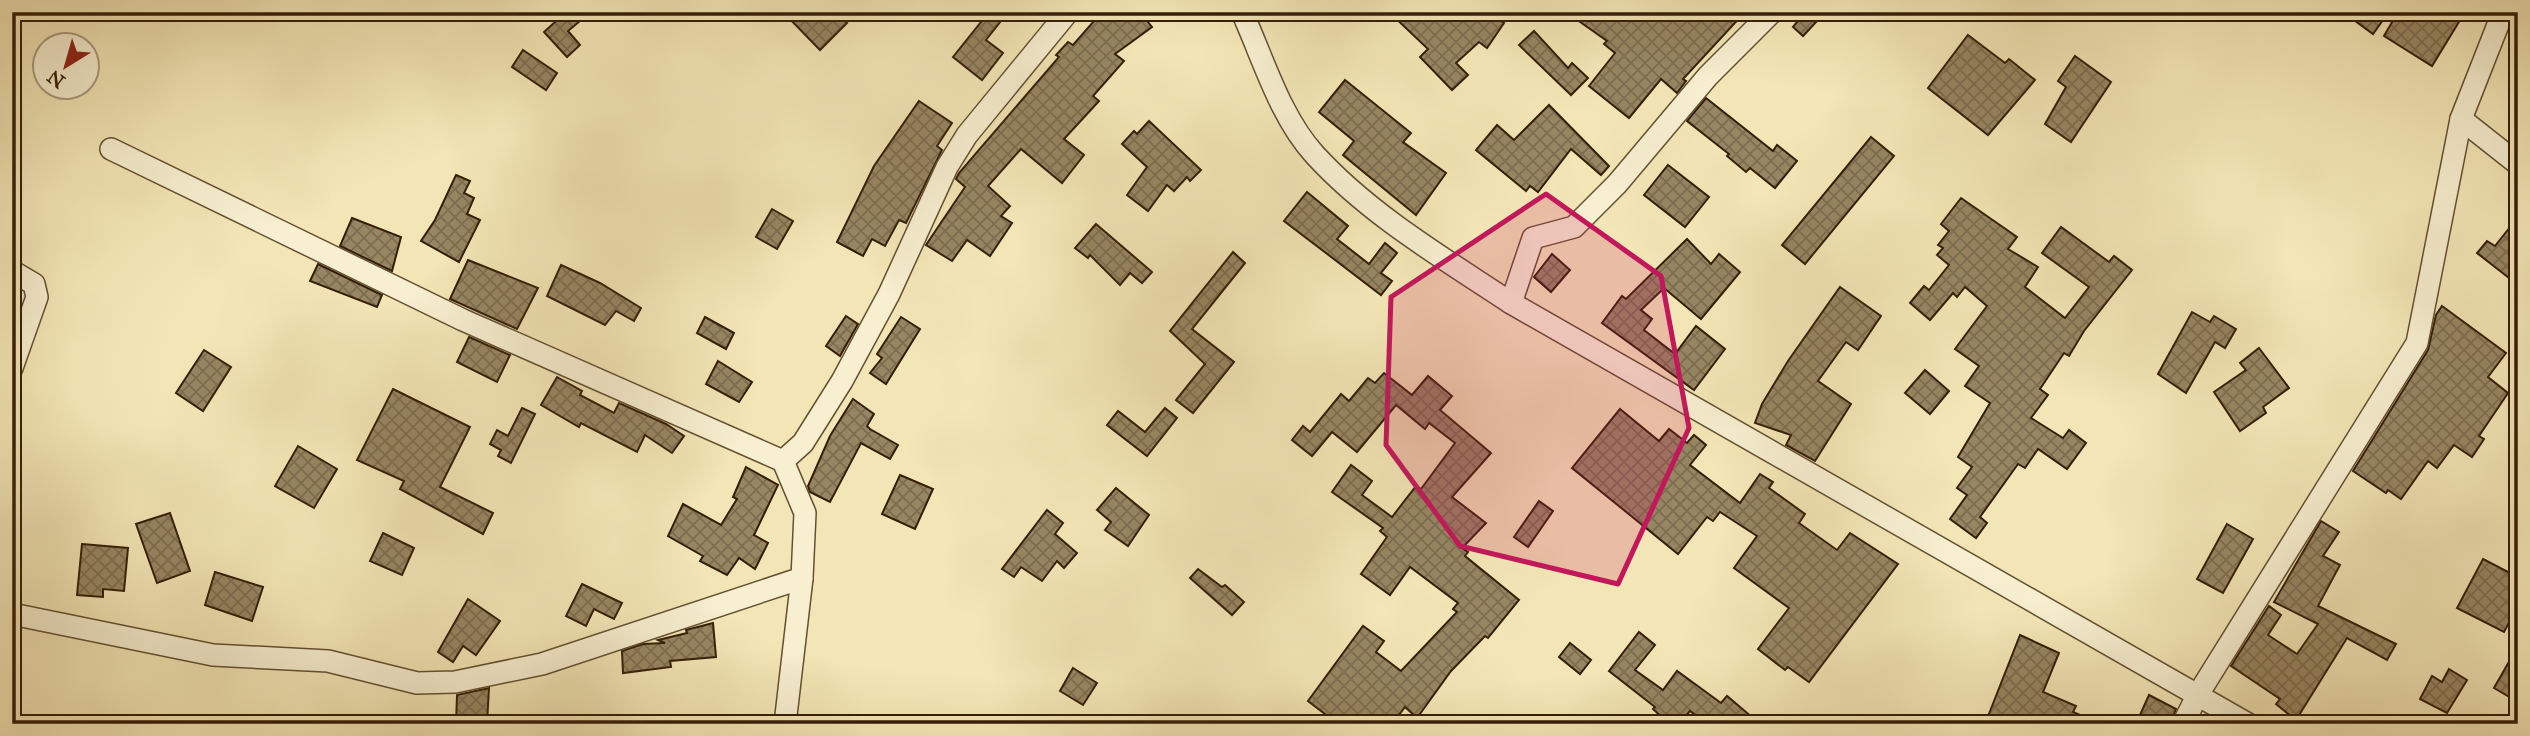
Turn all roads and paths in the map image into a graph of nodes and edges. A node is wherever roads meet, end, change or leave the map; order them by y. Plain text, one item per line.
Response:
1 (1068, 12) edge
2 (1242, 12) edge
3 (1772, 12) edge
4 (2503, 12) edge
5 (2461, 119) junction
6 (111, 149) dead end
7 (2518, 164) edge
8 (12, 271) edge
9 (1511, 303) junction
10 (12, 368) edge
11 (783, 461) junction
12 (802, 578) junction
13 (12, 614) edge
14 (2197, 696) junction
15 (785, 724) edge
16 (2183, 724) edge
17 (2248, 724) edge

1 - 11 street
2 - 9 street
3 - 9 street
4 - 5 street
5 - 7 street
5 - 14 street
6 - 11 street
8 - 10 street
9 - 14 street
11 - 12 street
12 - 13 street
12 - 15 street
14 - 16 street
14 - 17 street

